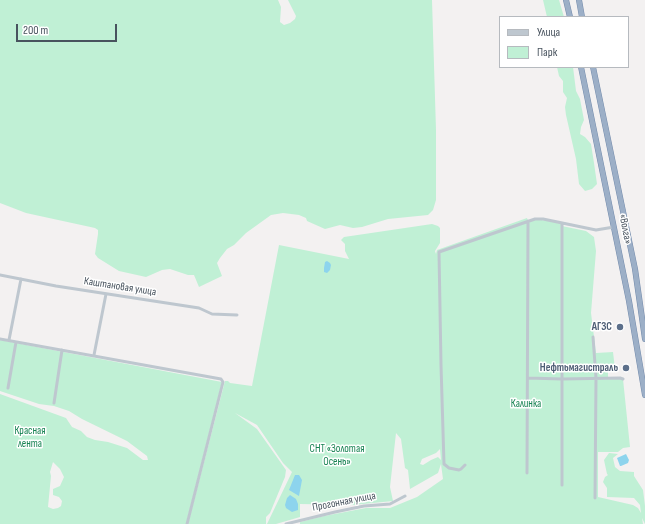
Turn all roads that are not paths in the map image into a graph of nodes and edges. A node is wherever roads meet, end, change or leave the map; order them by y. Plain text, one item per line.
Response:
1 (566, 0) edge
2 (578, 0) edge
3 (570, 16) edge
4 (582, 16) edge
5 (581, 68) edge
6 (593, 68) edge
7 (528, 221) junction
8 (562, 223) junction
9 (614, 227) junction
10 (0, 276) edge
11 (21, 280) junction
12 (106, 294) junction
13 (237, 315) dead end
14 (593, 337) dead end
15 (0, 339) edge
16 (645, 339) edge
17 (9, 340) junction
18 (16, 342) junction
19 (62, 350) junction
20 (94, 355) junction
21 (528, 378) junction
22 (596, 378) junction
23 (562, 379) junction
24 (624, 379) dead end
25 (8, 388) dead end
26 (645, 395) edge
27 (54, 403) dead end
28 (466, 464) dead end
29 (527, 472) dead end
30 (562, 485) dead end
31 (405, 496) dead end
32 (595, 498) dead end
33 (294, 523) edge
34 (187, 524) edge
35 (286, 524) edge

1 - 3 highway
2 - 4 highway
5 - 9 highway, «Волга»
6 - 16 highway, «Волга»
7 - 8 street
7 - 21 street
7 - 28 street
8 - 9 street
8 - 23 street
9 - 26 highway, «Волга»
10 - 11 street, Каштановая улица
11 - 12 street, Каштановая улица
11 - 17 street
12 - 13 street, Каштановая улица
12 - 20 street
14 - 22 street
15 - 17 street
17 - 18 street
18 - 19 street
18 - 25 street
19 - 20 street
19 - 27 street
20 - 34 street
21 - 23 street
21 - 29 street
22 - 23 street
22 - 24 street
22 - 32 street
23 - 30 street
31 - 33 street, Прогонная улица
33 - 35 street, Прогонная улица

